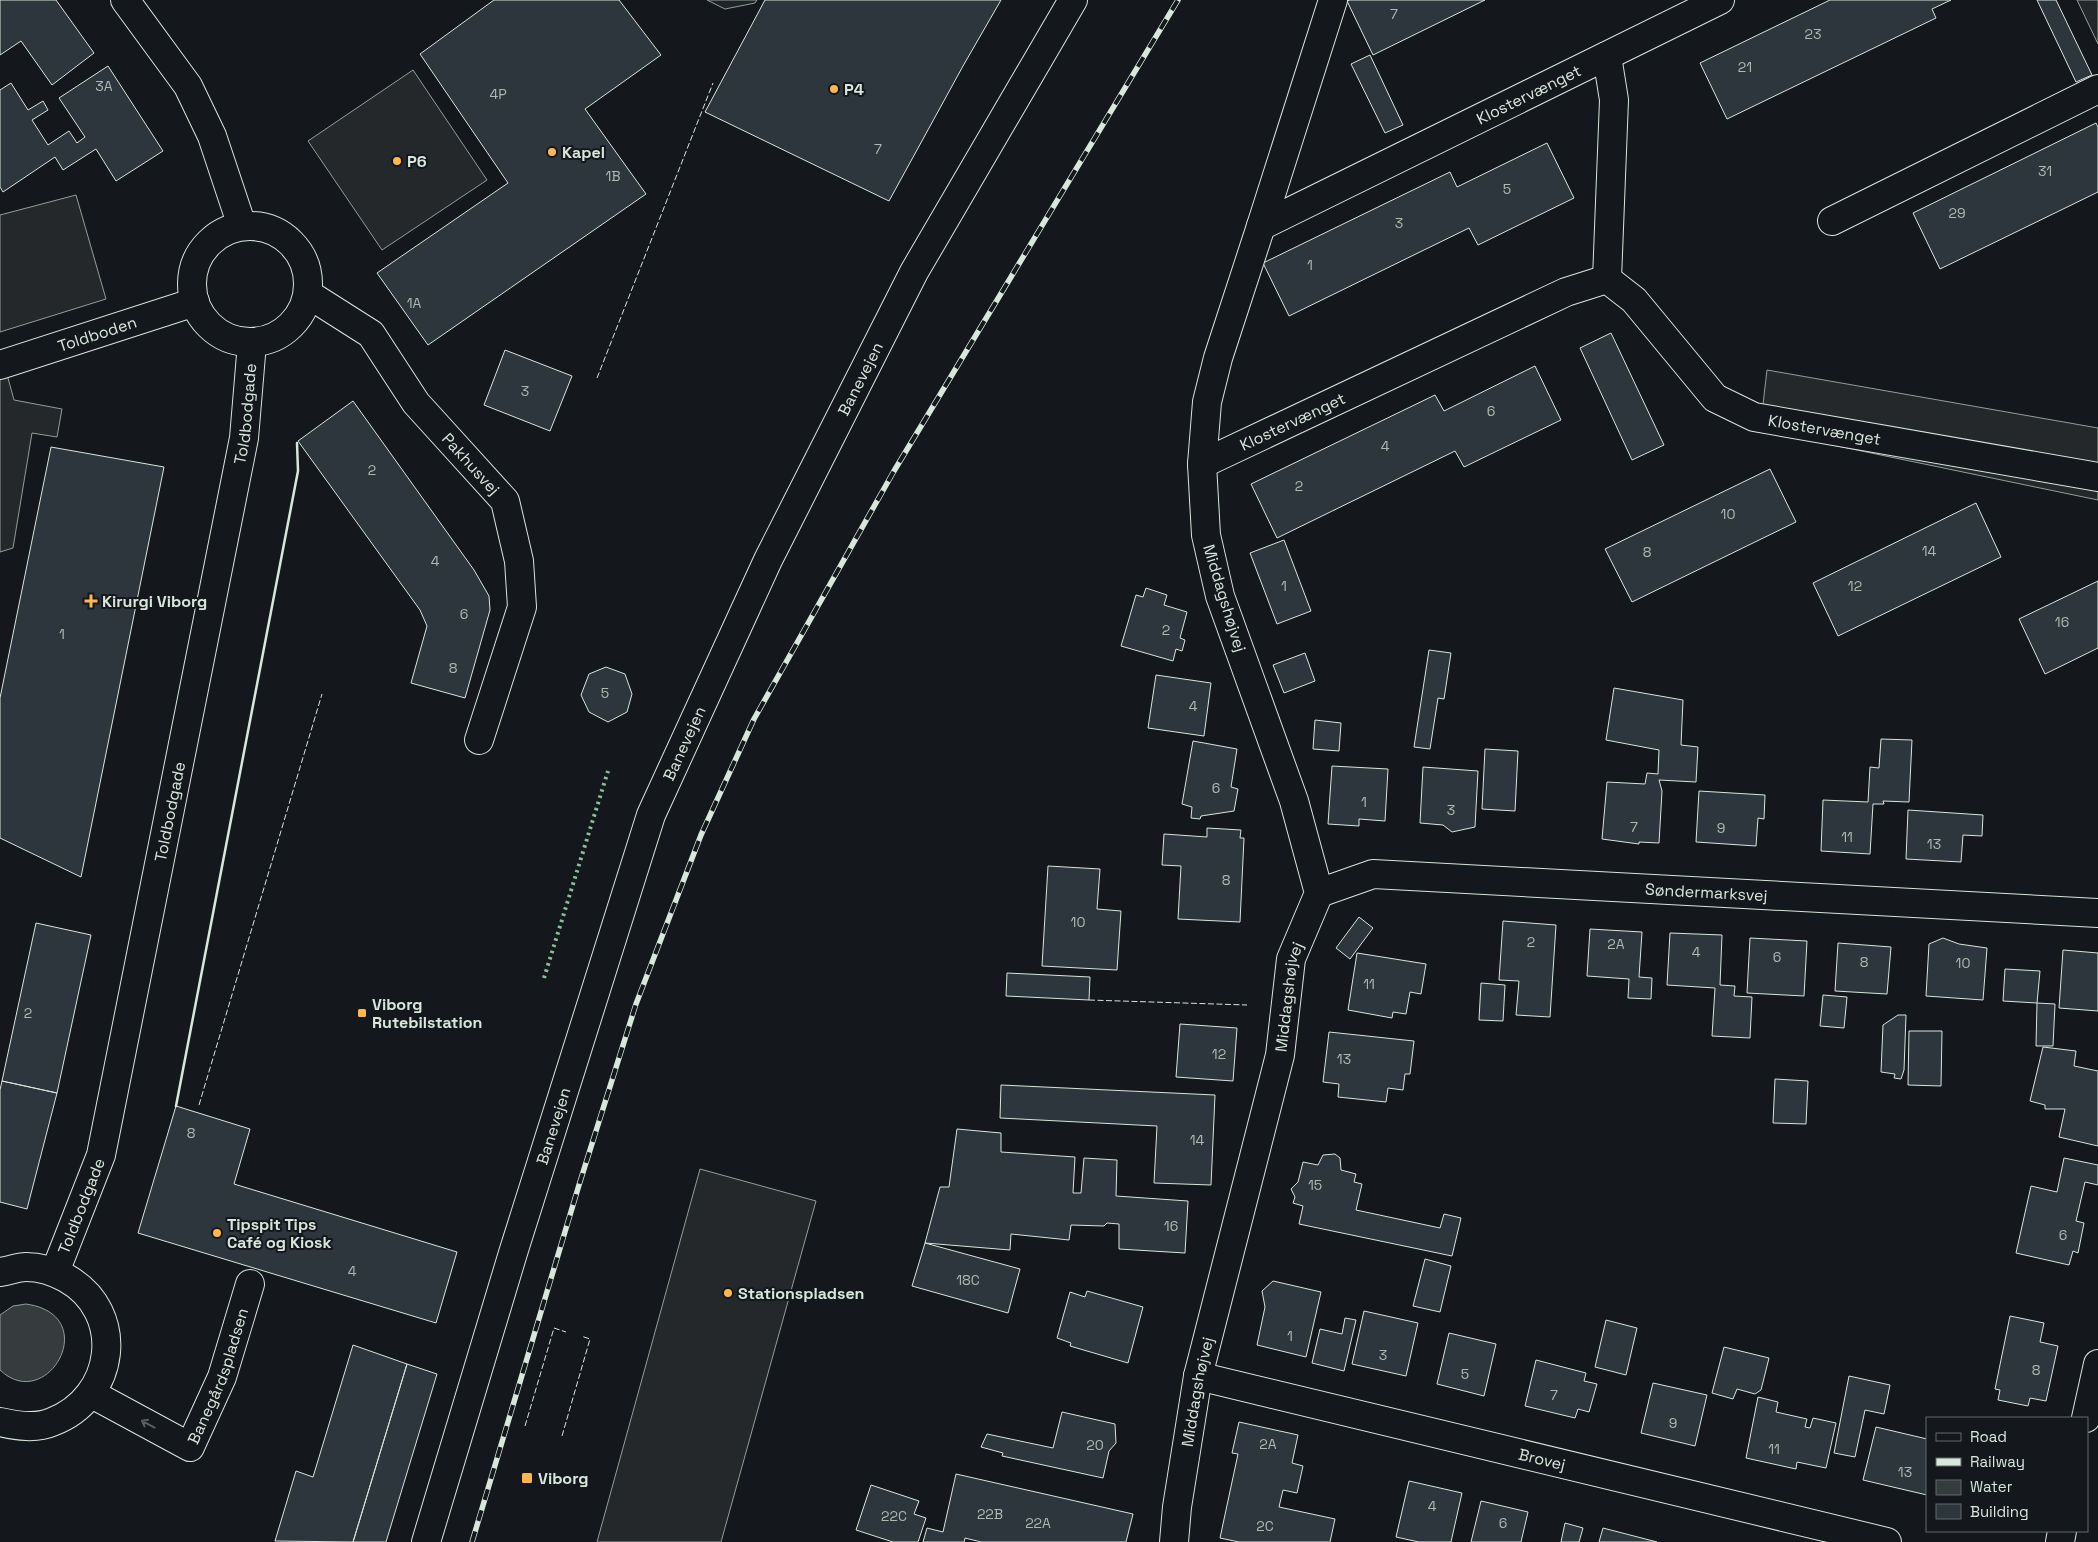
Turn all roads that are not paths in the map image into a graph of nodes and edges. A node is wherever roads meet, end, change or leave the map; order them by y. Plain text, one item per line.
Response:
1 (125, 0) edge
2 (1073, 0) edge
3 (1333, 0) edge
4 (1706, 3) edge
5 (1607, 56) junction
6 (2098, 89) edge
7 (1832, 221) dead end
8 (242, 226) junction
9 (1261, 226) junction
10 (1607, 279) junction
11 (308, 294) junction
12 (194, 302) junction
13 (252, 343) junction
14 (0, 365) edge
15 (1202, 464) junction
16 (2098, 477) edge
17 (479, 740) dead end
18 (1319, 893) junction
19 (2098, 913) edge
20 (0, 1272) edge
21 (55, 1272) junction
22 (250, 1284) dead end
23 (2098, 1364) edge
24 (1198, 1376) junction
25 (92, 1394) junction
26 (2086, 1417) edge
27 (0, 1422) edge
28 (426, 1542) edge
29 (1174, 1542) edge
30 (1886, 1542) edge

1 - 8 street
2 - 28 street, Banevejen
3 - 9 street
4 - 5 street, Klostervænget
5 - 9 street, Klostervænget
5 - 10 street
6 - 7 street
8 - 11 street
8 - 12 street
9 - 15 street
10 - 15 street, Klostervænget
10 - 16 street, Klostervænget
11 - 13 street
11 - 17 street, Pakhusvej
12 - 13 street
12 - 14 street, Toldboden
13 - 21 street, Toldbodgade
15 - 18 street, Middagshøjvej
18 - 19 street, Søndermarksvej
18 - 24 street, Middagshøjvej
20 - 21 street
21 - 25 street
22 -> 25 street, Banegårdspladsen
23 - 26 street
24 - 29 street, Middagshøjvej
24 - 30 street, Brovej
25 - 27 street

